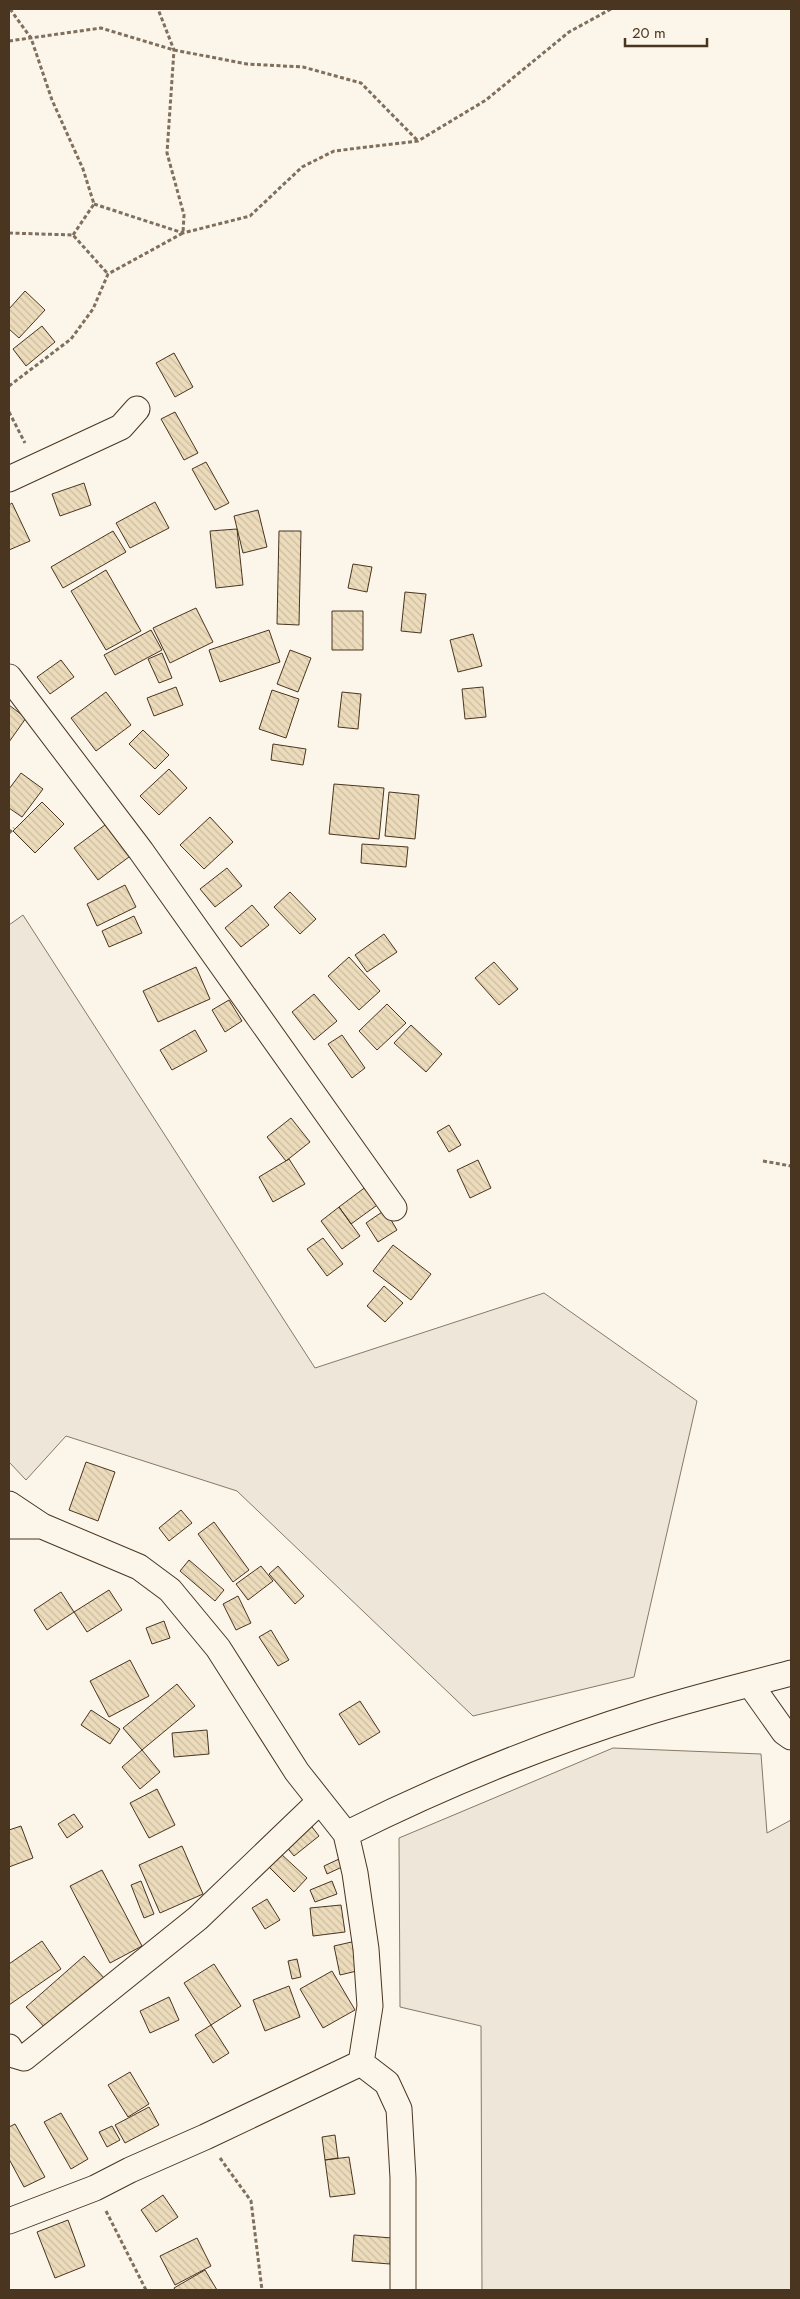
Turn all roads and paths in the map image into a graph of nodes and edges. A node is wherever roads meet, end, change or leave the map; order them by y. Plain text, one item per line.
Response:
1 (10, 9) edge
2 (158, 9) edge
3 (611, 9) edge
4 (31, 38) junction
5 (9, 41) edge
6 (174, 50) junction
7 (418, 140) junction
8 (94, 204) junction
9 (9, 233) edge
10 (183, 233) junction
11 (73, 235) junction
12 (108, 274) junction
13 (9, 386) edge
14 (137, 409) dead end
15 (9, 412) edge
16 (37, 466) junction
17 (9, 479) edge
18 (9, 677) edge
19 (14, 828) dead end
20 (9, 833) edge
21 (763, 1161) dead end
22 (791, 1166) edge
23 (394, 1208) dead end
24 (9, 1504) edge
25 (9, 1526) edge
26 (42, 1526) junction
27 (791, 1673) edge
28 (750, 1684) junction
29 (791, 1737) edge
30 (320, 1801) junction
31 (346, 1834) junction
32 (10, 2053) edge
33 (361, 2064) junction
34 (205, 2137) junction
35 (95, 2188) junction
36 (9, 2221) edge
37 (146, 2290) edge
38 (262, 2290) edge
39 (402, 2290) edge

1 - 4 path
2 - 6 path
3 - 7 path
4 - 5 path
4 - 6 path
4 - 8 path
6 - 7 path
6 - 10 path
7 - 10 path
8 - 10 path
8 - 11 path
9 - 11 path
10 - 12 path
11 - 12 path
12 - 13 path
14 - 16 street
15 - 16 path
16 - 17 street
18 - 23 street
19 - 20 path
21 - 22 path
24 - 26 street
25 - 26 street
26 - 30 street
27 - 28 street
28 - 29 street
28 - 31 street
30 - 31 street
30 - 32 street
31 - 33 street
33 - 34 street
33 - 39 street
34 - 35 street
34 - 38 path
35 - 36 street
35 - 37 path

